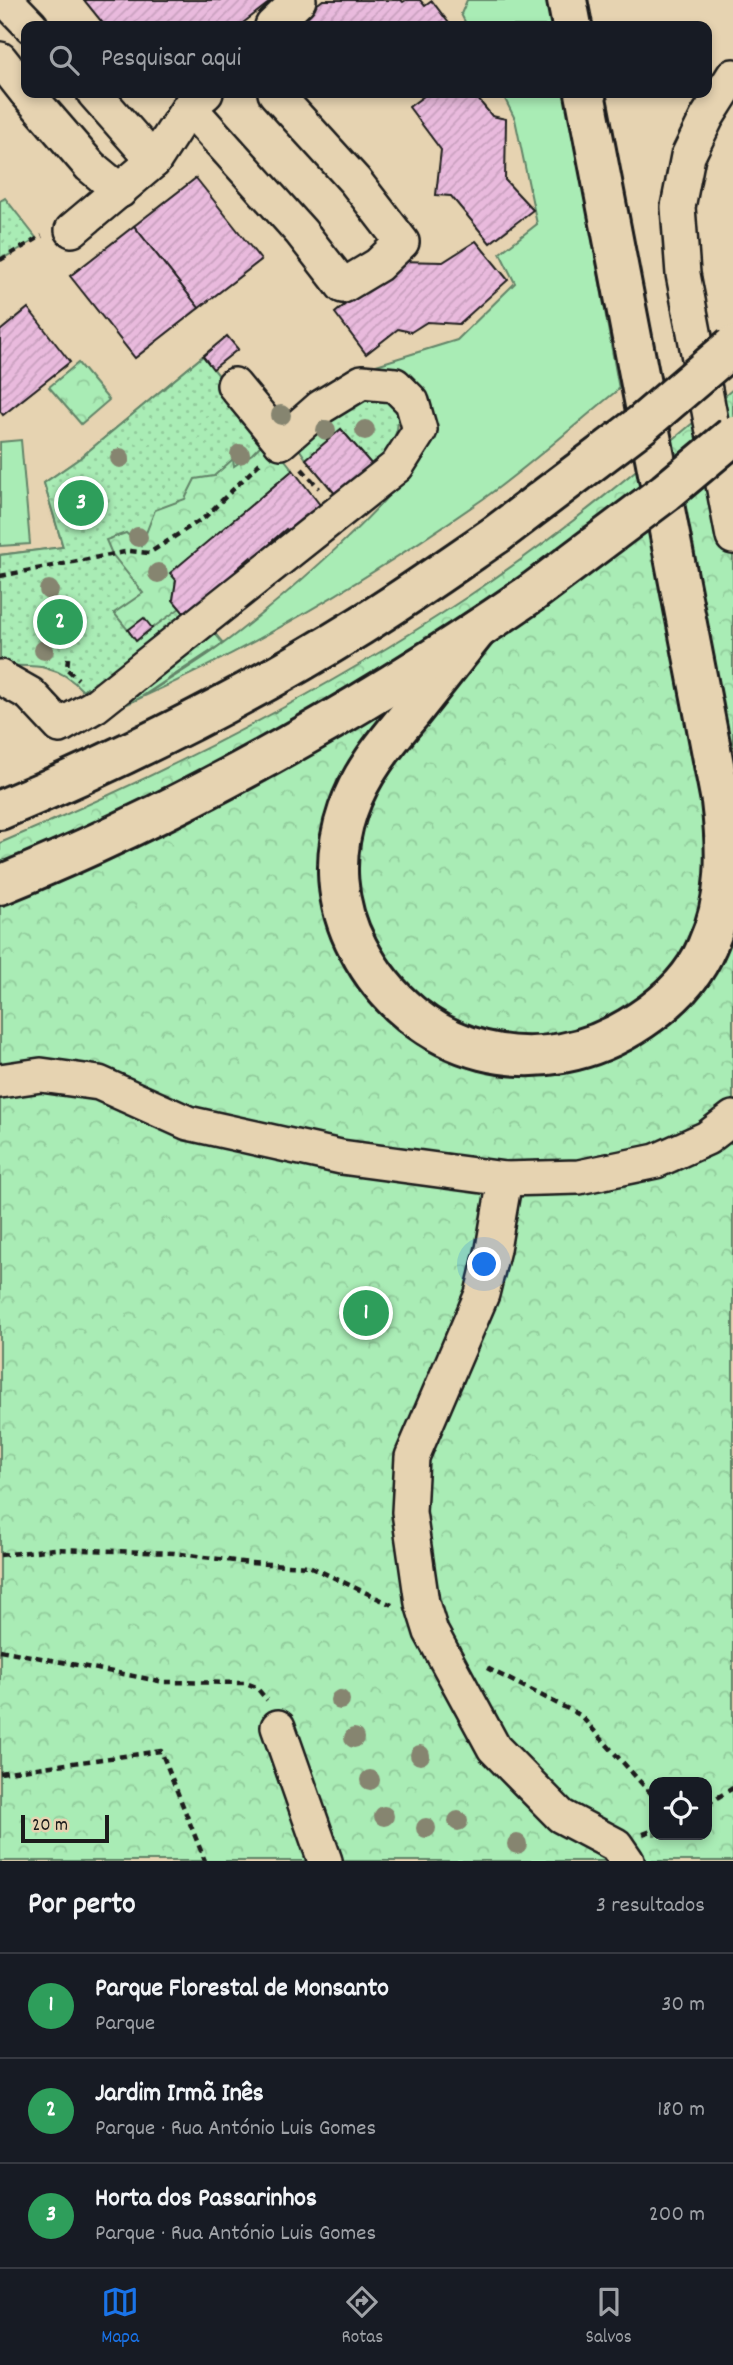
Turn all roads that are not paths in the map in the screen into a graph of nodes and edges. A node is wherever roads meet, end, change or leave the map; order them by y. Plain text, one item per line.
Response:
1 (6, 0) edge
2 (299, 0) edge
3 (568, 0) edge
4 (26, 21) edge
5 (277, 21) edge
6 (571, 21) edge
7 (0, 59) edge
8 (733, 76) edge
9 (21, 85) edge
10 (32, 98) edge
11 (98, 98) edge
12 (280, 98) edge
13 (586, 98) edge
14 (198, 100) edge
15 (155, 161) junction
16 (120, 191) junction
17 (72, 230) road end
18 (733, 346) edge
19 (234, 386) dead end
20 (733, 436) edge
21 (733, 537) edge
22 (477, 630) junction
23 (0, 677) edge
24 (0, 810) edge
25 (0, 885) edge
26 (0, 1081) edge
27 (733, 1118) edge
28 (505, 1179) junction
29 (278, 1727) road end
30 (325, 1861) edge
31 (627, 1861) edge

1 - 4 street
2 - 5 street
3 - 6 highway
7 - 9 street
8 - 21 street
10 - 16 street
11 - 15 street
12 - 14 street
13 - 22 highway
14 - 15 street
15 - 16 street
16 - 17 street
18 - 24 highway, bridge
19 - 23 street
20 - 22 highway, bridge
22 - 25 highway
26 - 28 street
27 - 28 street
28 - 31 street
29 - 30 street

